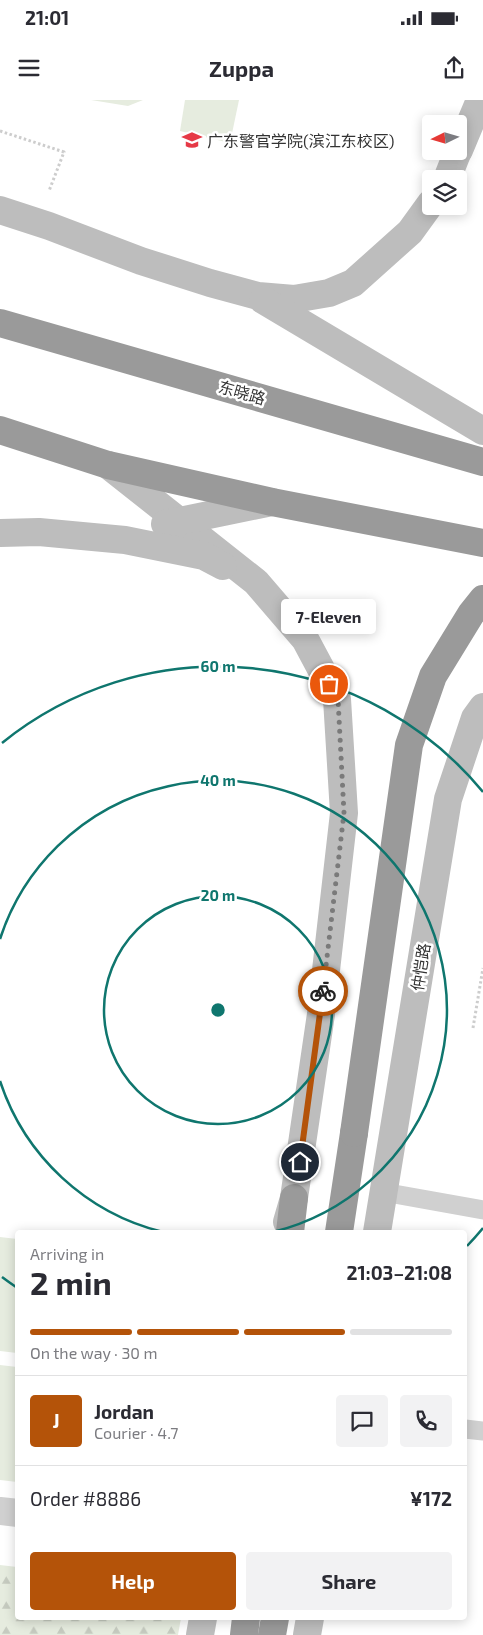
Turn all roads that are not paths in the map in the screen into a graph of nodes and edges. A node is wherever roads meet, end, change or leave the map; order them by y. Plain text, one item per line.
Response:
1 (480, 100) edge
2 (468, 129) edge
3 (0, 210) edge
4 (422, 215) edge
5 (258, 296) junction
6 (0, 323) edge
7 (0, 430) edge
8 (483, 431) edge
9 (483, 462) edge
10 (108, 465) junction
11 (272, 502) junction
12 (178, 521) junction
13 (0, 533) edge
14 (95, 538) junction
15 (483, 543) edge
16 (256, 582) junction
17 (483, 599) edge
18 (483, 706) edge
19 (383, 1192) junction
20 (294, 1198) junction
21 (483, 1210) edge
22 (284, 1230) edge
23 (290, 1230) edge
24 (338, 1230) edge
25 (377, 1230) edge
26 (467, 1429) edge
27 (483, 1431) edge
28 (0, 1511) edge
29 (15, 1513) edge
30 (203, 1620) edge
31 (246, 1620) edge
32 (275, 1620) edge
33 (310, 1620) edge
34 (200, 1635) edge
35 (244, 1635) edge
36 (272, 1635) edge
37 (307, 1635) edge

1 - 2 main road
3 - 5 main road
4 - 5 main road
5 - 8 main road
6 - 9 highway, 东晓路
7 - 10 highway
10 - 11 highway
10 - 12 main road
11 - 12 main road
11 - 15 highway
12 - 14 main road
12 - 16 main road
13 - 14 main road
14 - 16 main road
16 - 20 main road
17 - 24 highway, bridge
18 - 19 main road, 仲恺路
19 - 21 lane
19 - 25 main road, 仲恺路
20 - 22 main road
20 - 23 highway
26 - 27 lane
28 - 29 street
30 - 34 main road
31 - 35 highway
32 - 36 highway
33 - 37 main road

